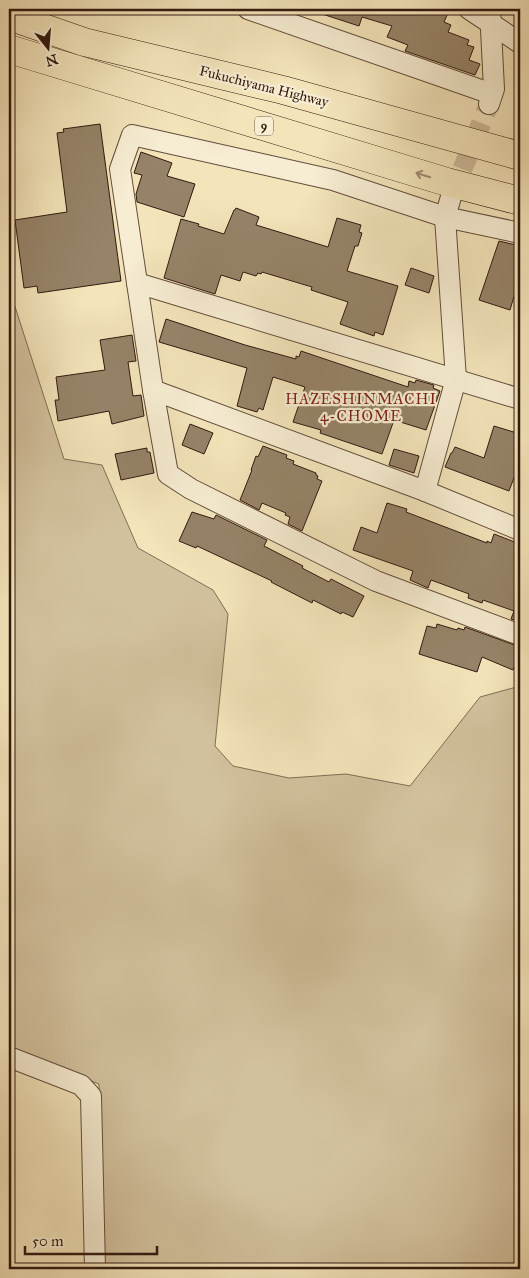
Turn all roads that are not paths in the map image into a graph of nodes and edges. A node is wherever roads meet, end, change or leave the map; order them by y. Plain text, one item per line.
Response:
1 (248, 9) edge
2 (469, 9) edge
3 (490, 16) edge
4 (9, 17) edge
5 (520, 43) edge
6 (9, 48) edge
7 (520, 142) edge
8 (520, 156) edge
9 (520, 182) edge
10 (451, 197) tunnel mouth
11 (520, 201) edge
12 (445, 217) junction
13 (520, 233) edge
14 (137, 282) junction
15 (456, 379) junction
16 (153, 390) junction
17 (520, 399) edge
18 (425, 492) junction
19 (520, 530) edge
20 (520, 635) edge
21 (9, 1057) edge
22 (95, 1269) edge

1 - 3 street
2 - 3 street
3 - 5 street
4 - 7 highway
4 - 8 highway, Fukuchiyama Highway
6 - 9 highway, Fukuchiyama Highway / 9
11 -> 6 highway, 9
10 - 12 street
12 - 13 street
12 - 14 street
12 - 15 street
14 - 15 street
14 - 16 street
15 - 17 street
15 - 18 street
16 - 18 street
16 - 20 street
18 - 19 street
21 - 22 street

